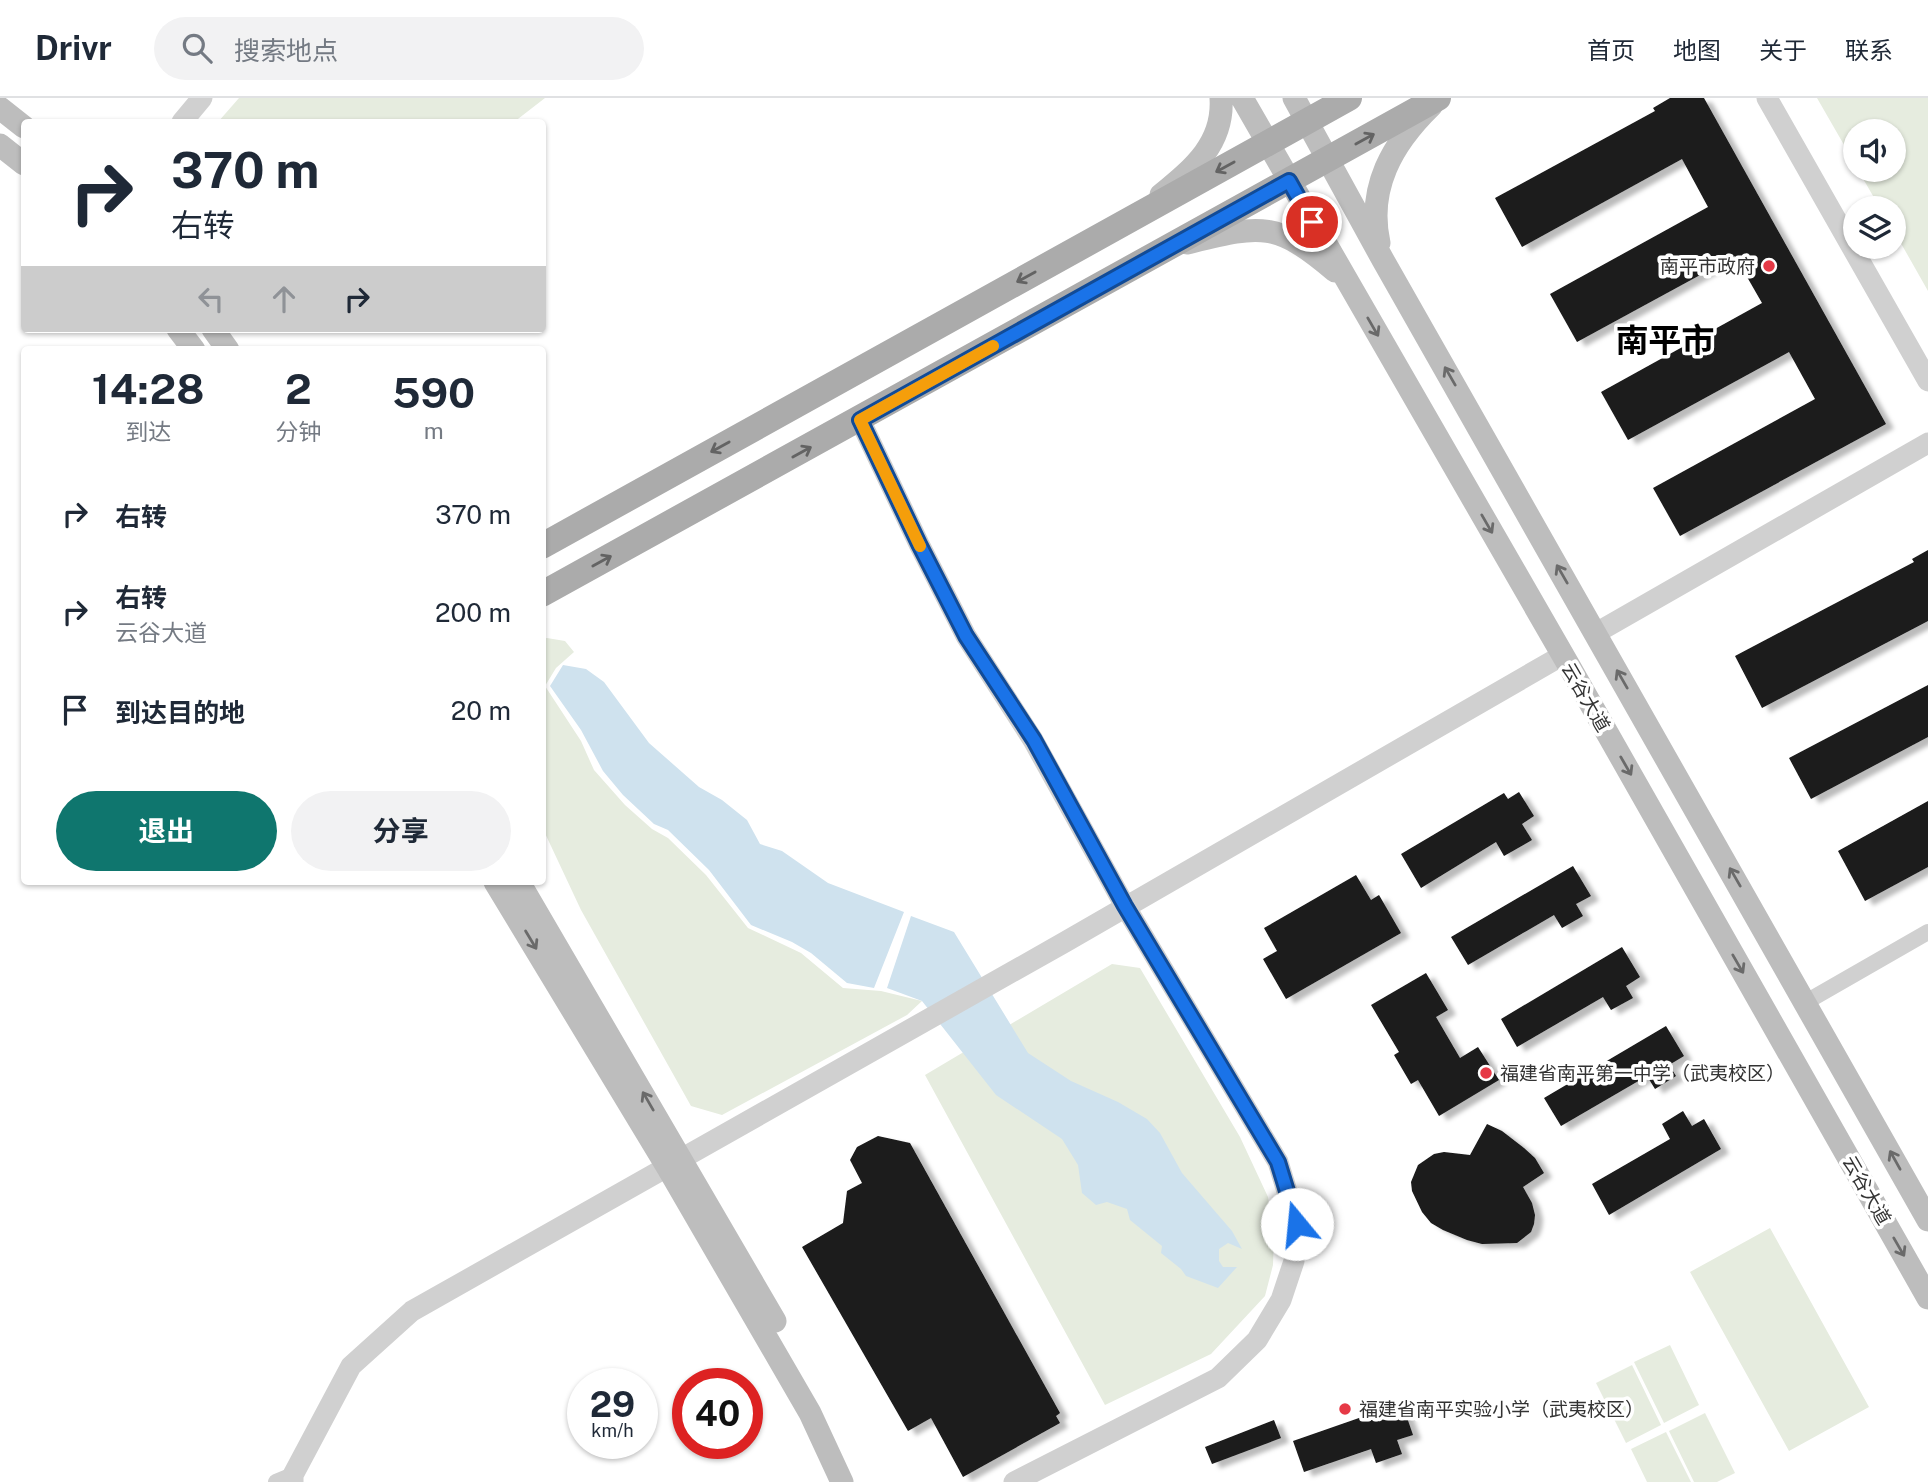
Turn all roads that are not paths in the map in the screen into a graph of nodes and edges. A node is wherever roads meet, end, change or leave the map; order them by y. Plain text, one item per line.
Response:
1 (202, 98) edge
2 (1221, 98) edge
3 (1242, 98) edge
4 (1294, 98) edge
5 (1349, 98) edge
6 (1439, 98) edge
7 (1767, 98) edge
8 (0, 108) edge
9 (184, 119) edge
10 (1307, 121) junction
11 (21, 125) edge
12 (1268, 143) junction
13 (0, 145) edge
14 (1328, 160) junction
15 (21, 162) edge
16 (1289, 181) junction
17 (1133, 218) junction
18 (1167, 248) junction
19 (1383, 260) junction
20 (1347, 282) junction
21 (1928, 381) edge
22 (860, 420) junction
23 (1928, 443) edge
24 (1928, 455) edge
25 (546, 544) edge
26 (546, 592) edge
27 (1600, 639) junction
28 (1565, 660) junction
29 (497, 885) edge
30 (521, 885) edge
31 (1128, 911) junction
32 (1928, 932) edge
33 (1806, 1002) junction
34 (678, 1168) junction
35 (1928, 1220) edge
36 (1928, 1298) edge
37 (292, 1480) edge
38 (842, 1482) edge
39 (858, 1482) edge
40 (1014, 1482) edge

1 - 9 street
2 - 17 main road
3 - 12 main road, 云谷大道
4 - 10 main road, 云谷大道
5 - 10 main road
14 -> 6 main road
6 - 19 main road
7 - 21 street
8 - 11 main road
10 - 12 main road
10 - 14 main road, 云谷大道
12 - 16 main road, 云谷大道
12 -> 17 main road
13 - 15 main road
14 - 16 main road
14 - 19 main road, 云谷大道
16 - 18 main road
16 - 20 main road, 云谷大道
17 -> 25 main road
18 - 20 main road
18 - 22 main road
27 -> 19 main road, 云谷大道
20 -> 28 main road, 云谷大道
26 -> 22 main road
22 - 31 street
23 - 27 street
24 - 27 street
33 -> 27 main road, 云谷大道
28 - 31 street
28 -> 36 main road, 云谷大道
29 -> 34 main road
34 -> 30 main road
31 - 34 street
31 - 40 street
32 - 33 street
35 -> 33 main road, 云谷大道
34 - 37 street
34 - 38 main road
34 - 39 main road

